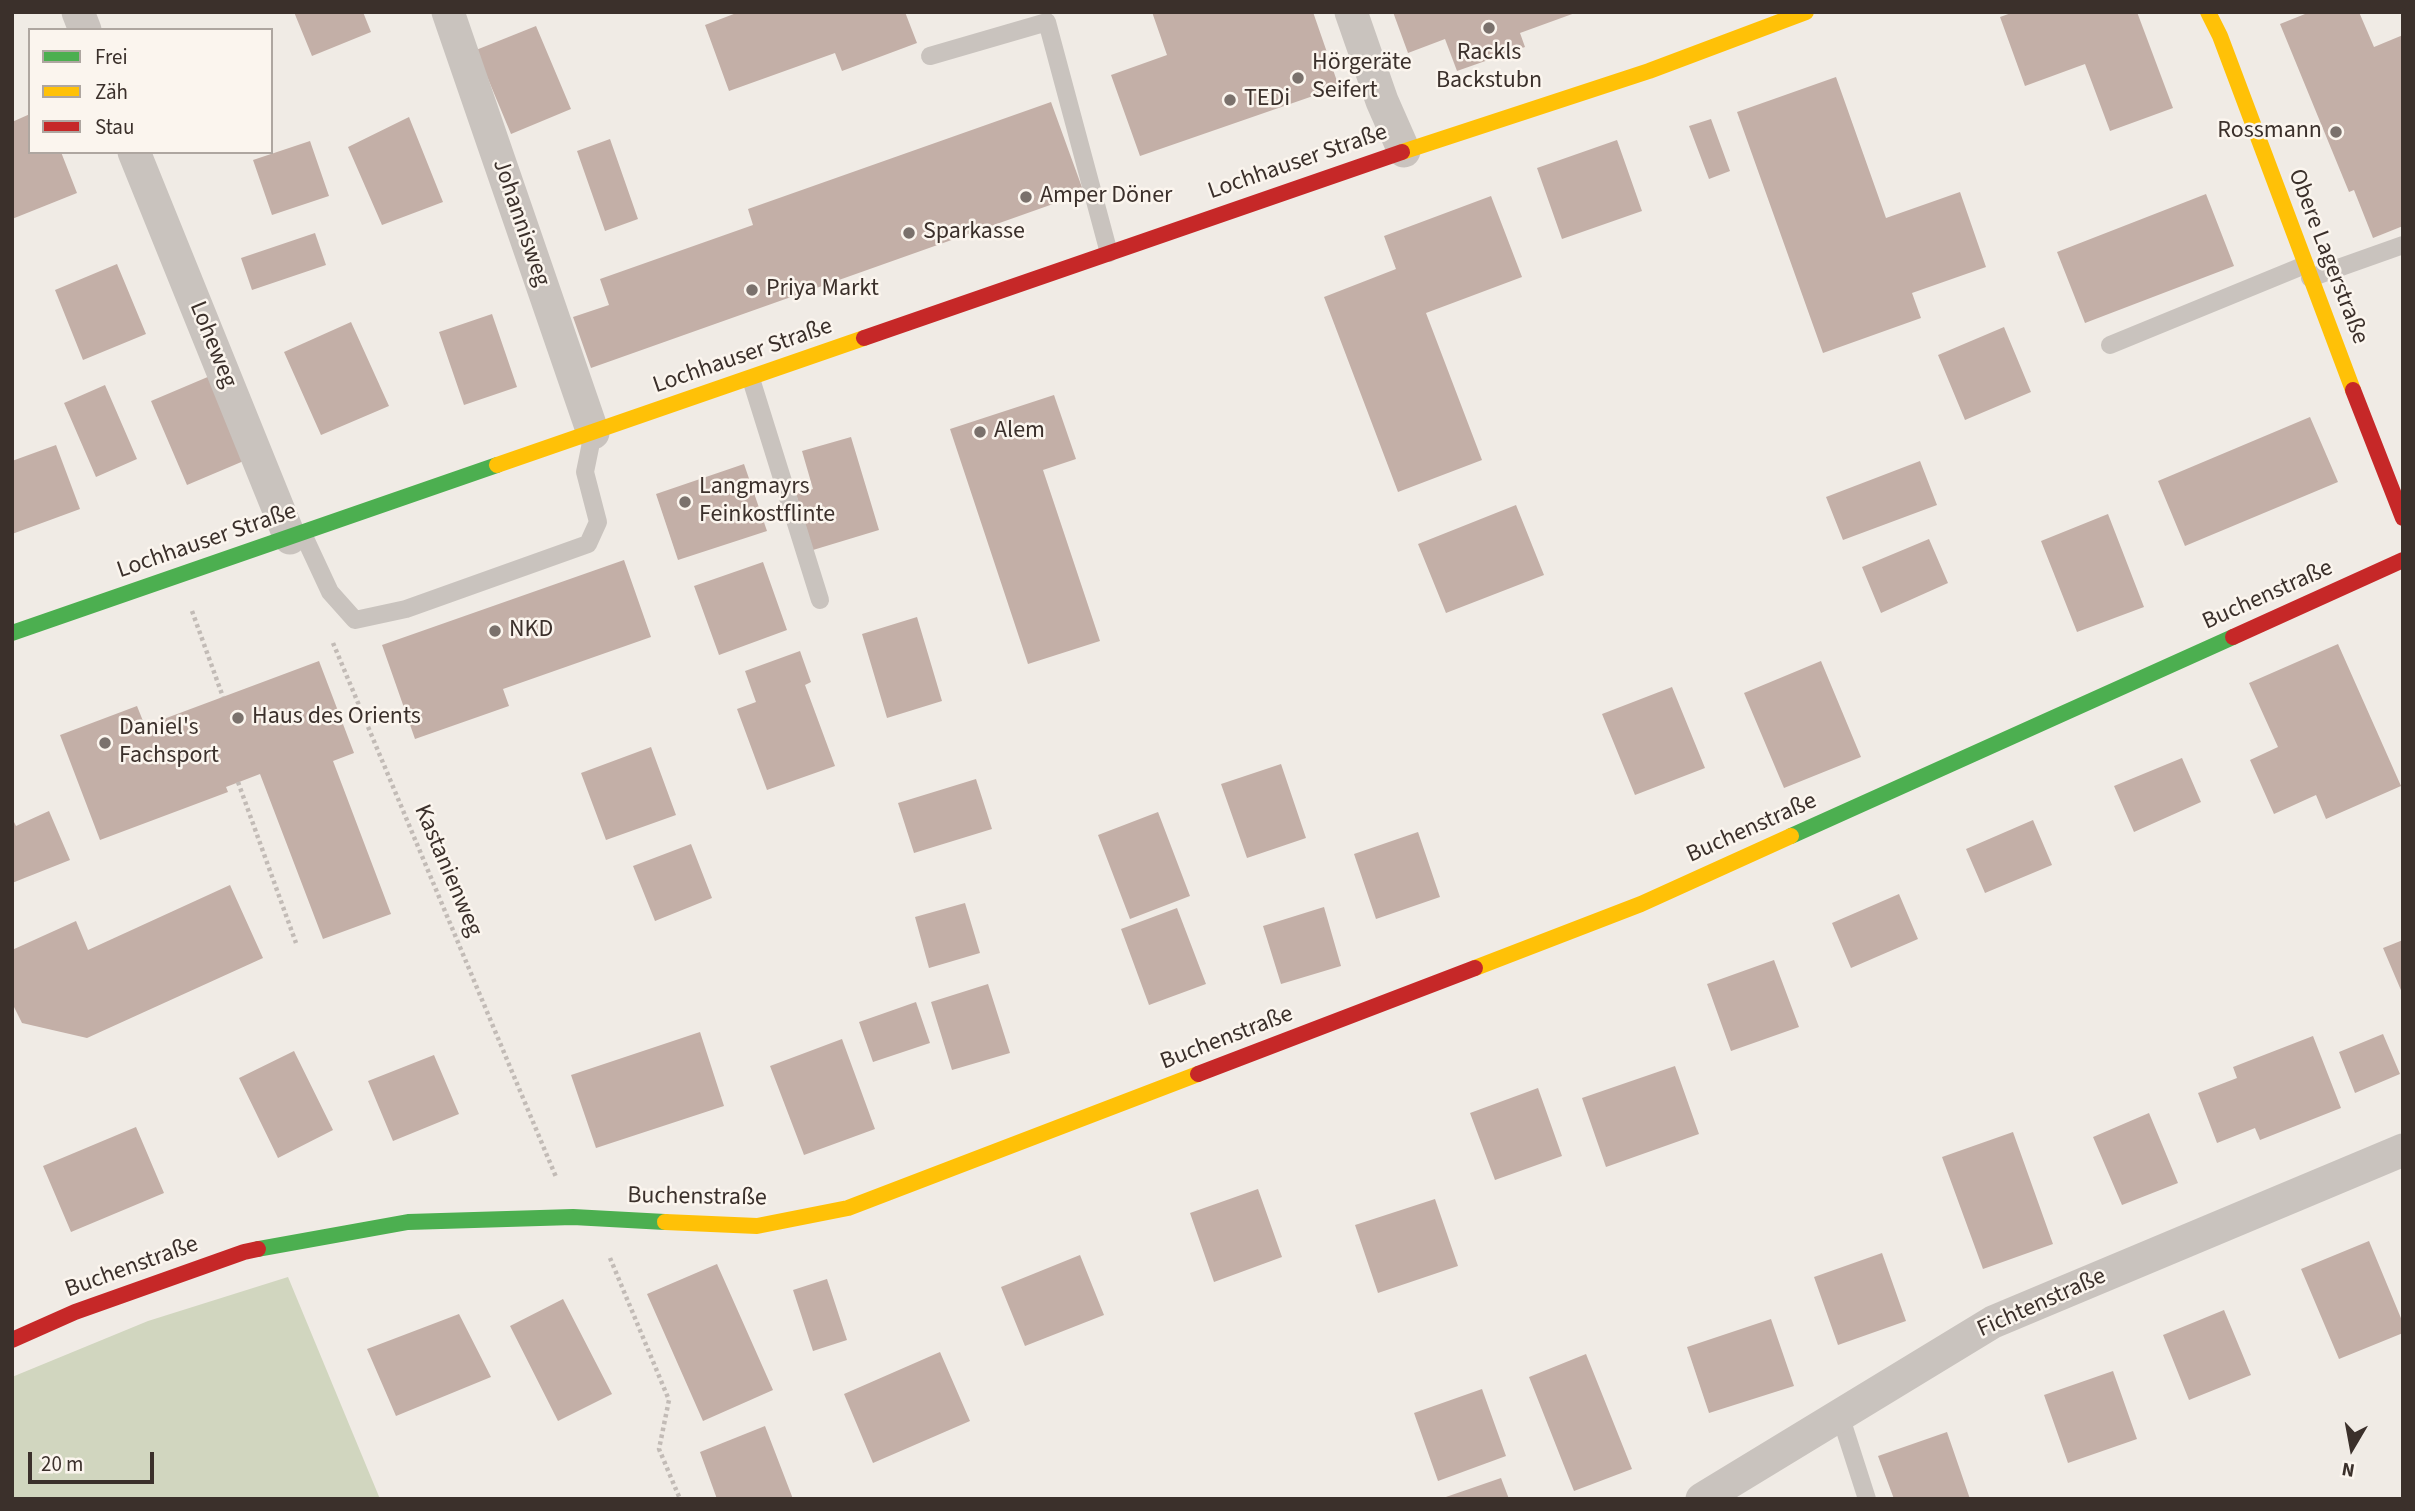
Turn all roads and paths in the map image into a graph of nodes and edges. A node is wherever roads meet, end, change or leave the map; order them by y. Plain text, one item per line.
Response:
1 (448, 12) edge
2 (1351, 12) edge
3 (1806, 12) edge
4 (2208, 12) edge
5 (1783, 16) edge
6 (930, 57) dead end
7 (1404, 150) junction
8 (135, 154) edge
9 (2403, 245) edge
10 (1109, 253) junction
11 (2307, 271) junction
12 (2110, 345) dead end
13 (751, 379) junction
14 (593, 433) junction
15 (2403, 518) edge
16 (296, 536) junction
17 (2403, 560) edge
18 (820, 600) dead end
19 (188, 601) dead end
20 (328, 631) dead end
21 (12, 633) edge
22 (223, 697) dead end
23 (238, 782) dead end
24 (296, 943) dead end
25 (2403, 1150) edge
26 (573, 1217) junction
27 (594, 1219) junction
28 (12, 1340) edge
29 (1840, 1415) junction
30 (680, 1499) edge
31 (1702, 1499) edge
32 (1867, 1499) edge

1 - 14 street, Johannisweg
2 - 7 street
3 - 5 street, Lochhauser Straße
4 - 11 street, Obere Lagerstraße
5 - 7 street, Lochhauser Straße
6 - 10 lane
7 - 10 street, Lochhauser Straße
8 - 16 street, Loheweg
9 - 11 lane
10 - 13 street, Lochhauser Straße
11 - 12 lane
11 - 15 street, Obere Lagerstraße
13 - 14 street, Lochhauser Straße
13 - 18 lane
14 - 16 street, Lochhauser Straße
14 - 16 lane
16 - 21 street, Lochhauser Straße
17 - 27 street, Buchenstraße
19 - 22 path
20 - 26 path, Kastanienweg
23 - 24 path
25 - 29 street, Fichtenstraße
26 - 27 street, Buchenstraße
26 - 28 street, Buchenstraße
27 - 30 path
29 - 31 street, Fichtenstraße
29 - 32 lane

